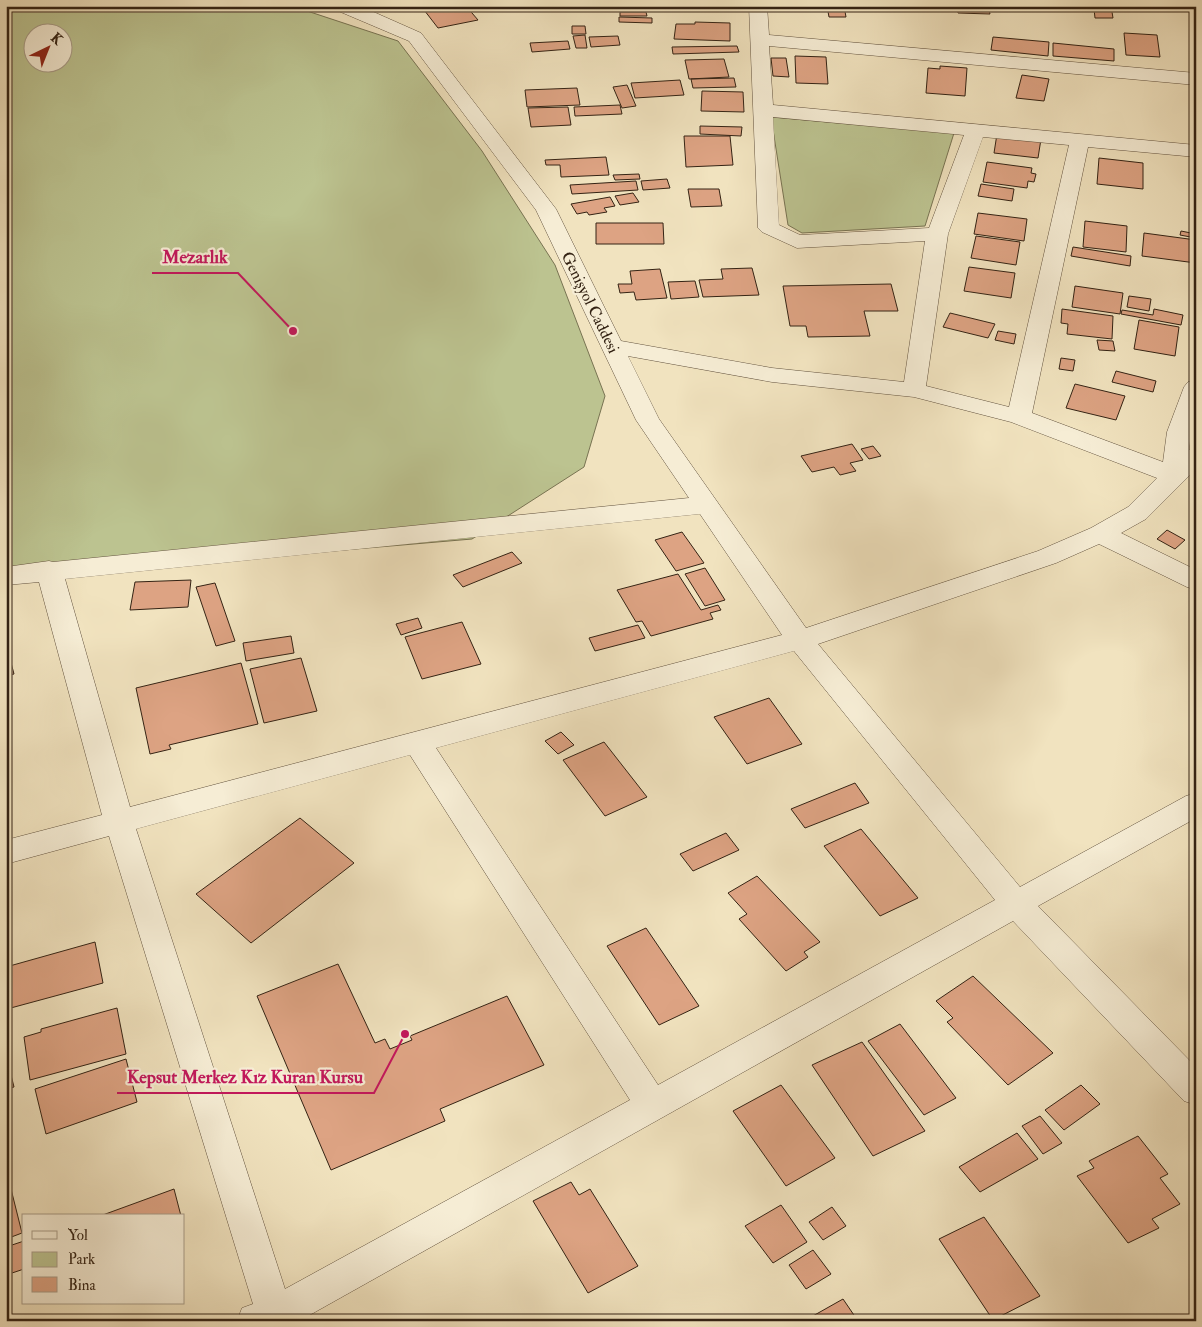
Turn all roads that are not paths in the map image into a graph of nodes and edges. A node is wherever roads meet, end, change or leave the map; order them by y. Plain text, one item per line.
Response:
1 (393, 6) edge
2 (758, 6) edge
3 (352, 10) edge
4 (759, 40) junction
5 (1196, 79) edge
6 (763, 110) junction
7 (976, 130) junction
8 (1080, 140) junction
9 (1196, 150) edge
10 (937, 234) junction
11 (613, 346) junction
12 (1196, 387) edge
13 (914, 390) junction
14 (1019, 417) junction
15 (1196, 456) edge
16 (1174, 475) junction
17 (707, 506) junction
18 (1100, 534) junction
19 (49, 570) junction
20 (6, 576) edge
21 (1196, 581) edge
22 (800, 640) junction
23 (417, 742) junction
24 (1196, 804) edge
25 (119, 822) junction
26 (6, 852) edge
27 (1016, 904) junction
28 (1196, 1090) edge
29 (652, 1106) junction
30 (269, 1318) edge

1 - 3 street
2 - 4 street
3 - 11 street, Genişyol Caddesi
4 - 5 street
4 - 6 street
6 - 7 street
6 - 10 street
7 - 8 street
7 - 10 street
8 - 9 street
8 - 14 street
10 - 13 street
11 - 13 street
11 - 17 street, Genişyol Caddesi
12 - 16 street
13 - 14 street
14 - 16 street
15 - 16 street
16 - 18 street
17 - 19 street
17 - 22 street, Genişyol Caddesi
18 - 21 street
18 - 22 street
19 - 20 street
19 - 25 street
22 - 23 street
22 - 27 street, Genişyol Caddesi
23 - 25 street
23 - 29 street
24 - 27 street
25 - 26 street
25 - 30 street
27 - 28 street, Genişyol Caddesi
27 - 29 street
29 - 30 street

